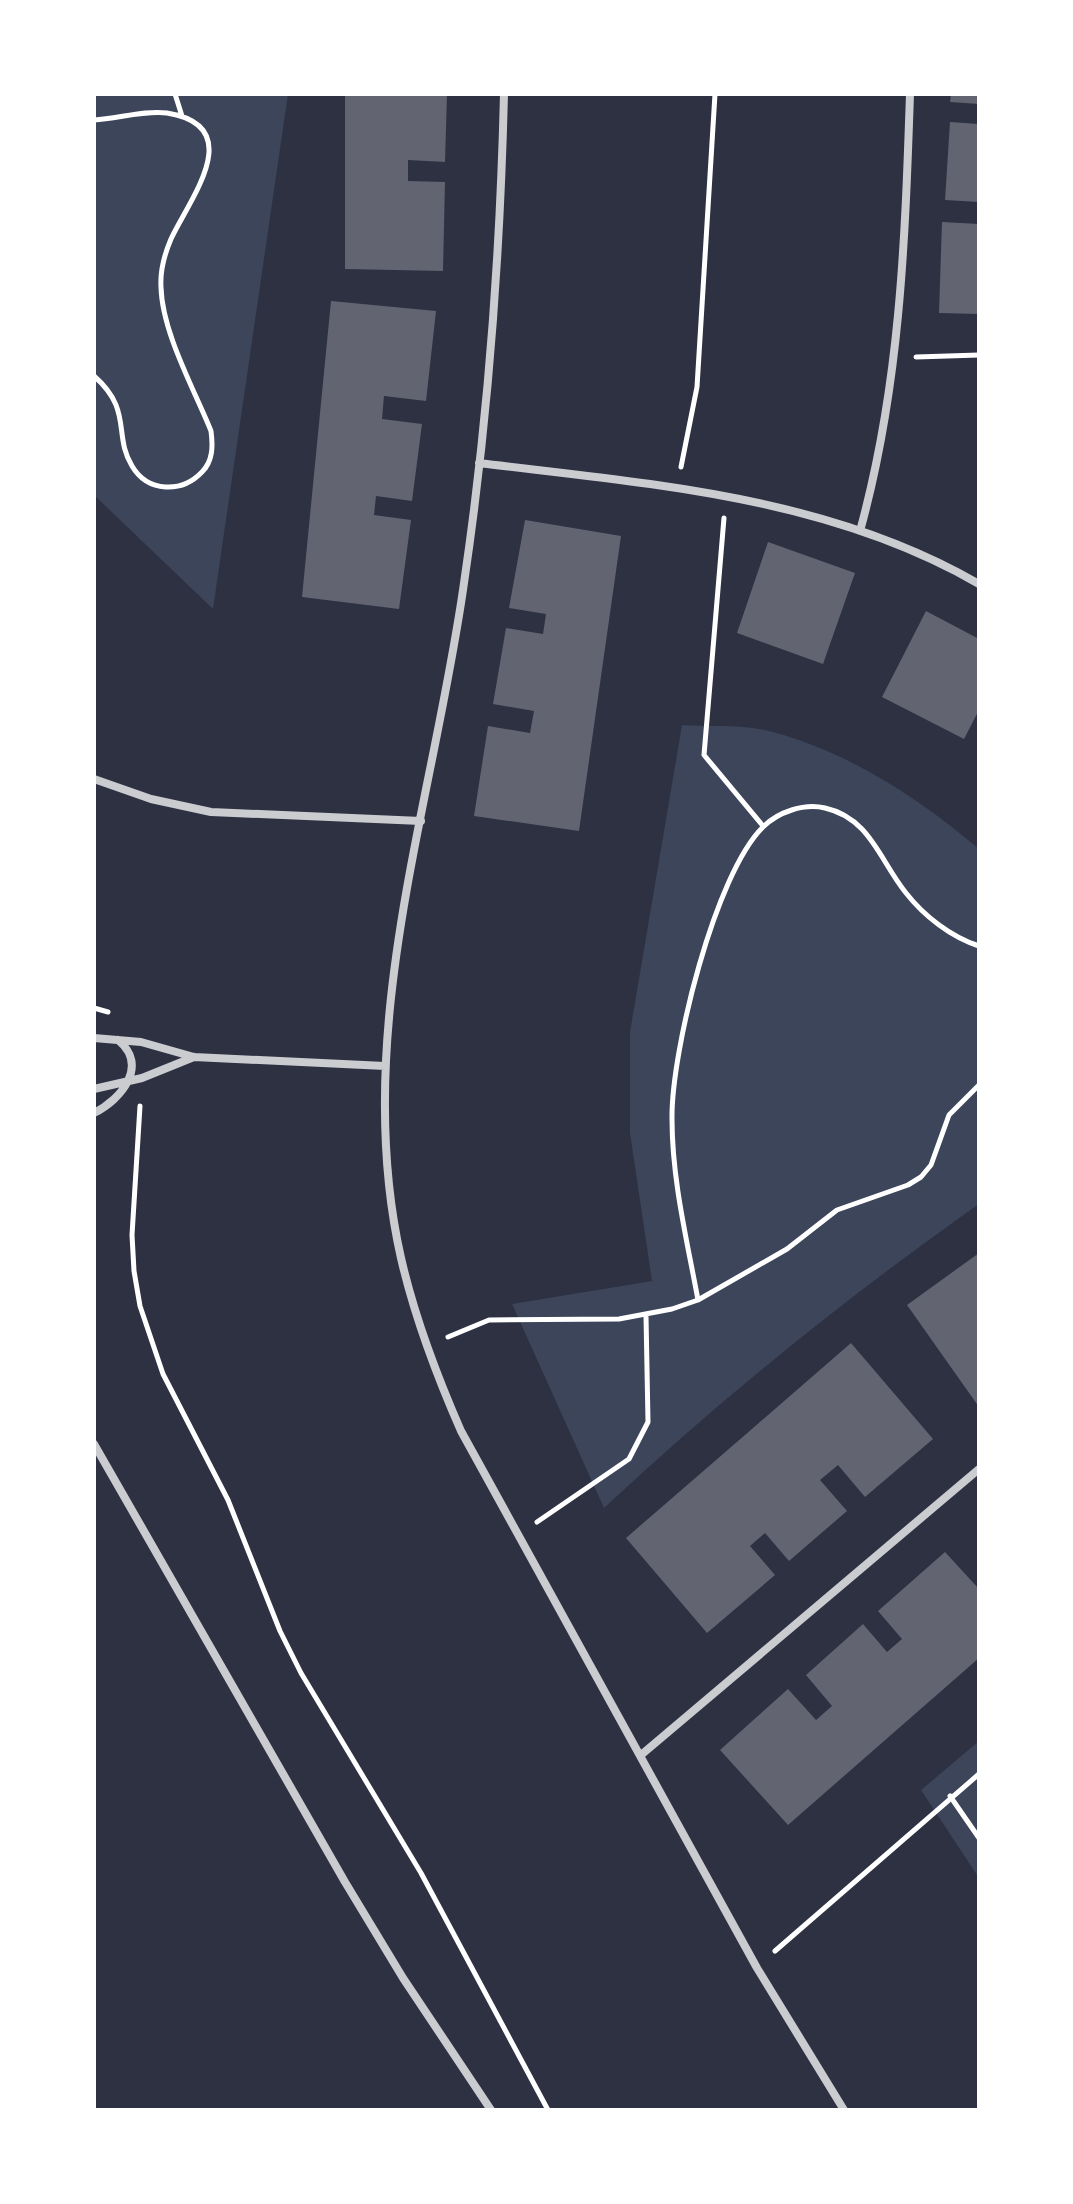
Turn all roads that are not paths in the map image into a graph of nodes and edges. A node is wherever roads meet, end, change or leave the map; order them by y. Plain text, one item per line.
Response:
1 (504, 94) edge
2 (910, 94) edge
3 (479, 463) junction
4 (860, 531) junction
5 (979, 584) edge
6 (94, 779) edge
7 (421, 821) junction
8 (115, 1037) junction
9 (94, 1038) edge
10 (194, 1057) junction
11 (385, 1066) junction
12 (130, 1080) junction
13 (94, 1089) edge
14 (94, 1113) edge
15 (94, 1444) edge
16 (979, 1469) edge
17 (641, 1755) junction
18 (491, 2110) edge
19 (844, 2110) edge

1 - 3 street
2 - 4 street
3 - 4 street
3 - 7 street
4 - 5 street
6 - 7 street
7 - 11 street
8 - 9 street
8 - 10 street
8 - 12 street
10 - 11 street
10 - 12 street
11 - 17 street
12 - 13 street
12 - 14 street
15 - 18 street
16 - 17 street
17 - 19 street

